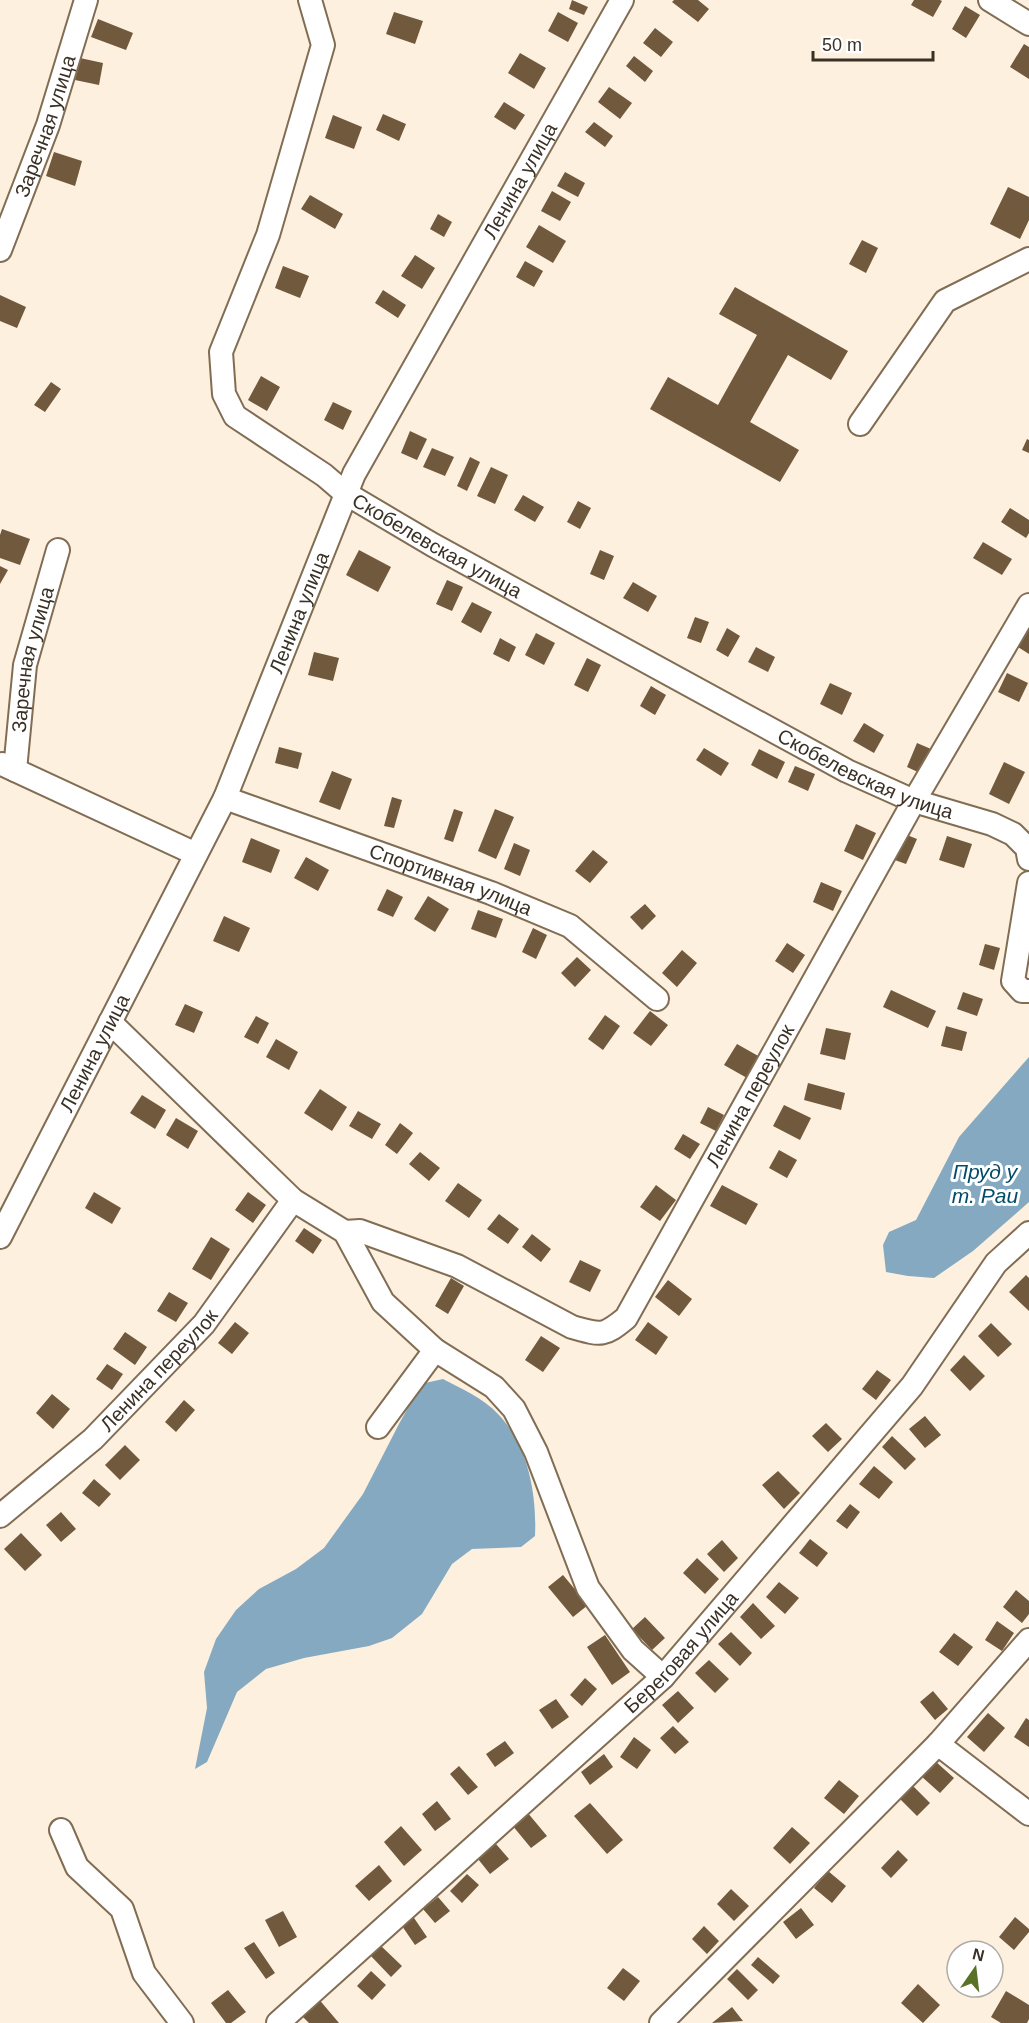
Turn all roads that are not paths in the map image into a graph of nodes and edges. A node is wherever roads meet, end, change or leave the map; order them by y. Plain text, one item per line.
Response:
1 (87, 0) edge
2 (310, 0) edge
3 (622, 0) edge
4 (990, 0) edge
5 (1029, 24) edge
6 (0, 250) edge
7 (1029, 260) edge
8 (860, 424) dead end
9 (345, 493) junction
10 (58, 550) dead end
11 (1029, 605) edge
12 (7, 767) edge
13 (225, 798) junction
14 (914, 801) junction
15 (196, 854) junction
16 (1029, 859) edge
17 (1029, 883) edge
18 (1029, 991) edge
19 (657, 999) dead end
20 (110, 1022) junction
21 (293, 1200) junction
22 (345, 1232) junction
23 (1029, 1233) edge
24 (0, 1237) edge
25 (435, 1350) junction
26 (378, 1427) dead end
27 (0, 1516) edge
28 (1029, 1640) edge
29 (663, 1677) junction
30 (938, 1744) junction
31 (1029, 1814) edge
32 (61, 1830) dead end
33 (182, 2023) edge
34 (278, 2023) edge
35 (661, 2023) edge

1 - 6 street, Заречная улица
2 - 9 street, Скобелевская улица
3 - 9 street, Ленина улица
4 - 5 street
7 - 8 street
9 - 13 street, Ленина улица
9 - 14 street, Скобелевская улица
10 - 12 street, Заречная улица
11 - 14 street, Ленина переулок
12 - 15 street
13 - 15 street, Ленина улица
13 - 19 street, Спортивная улица
14 - 16 street, Скобелевская улица
14 - 22 street, Ленина переулок
15 - 20 street, Ленина улица
17 - 18 street
20 - 21 street
20 - 24 street, Ленина улица
21 - 22 street
21 - 27 street, Ленина переулок
22 - 25 street
23 - 29 street, Береговая улица
25 - 26 street
25 - 29 street
28 - 30 street
29 - 34 street, Береговая улица
30 - 31 street
30 - 35 street
32 - 33 street

